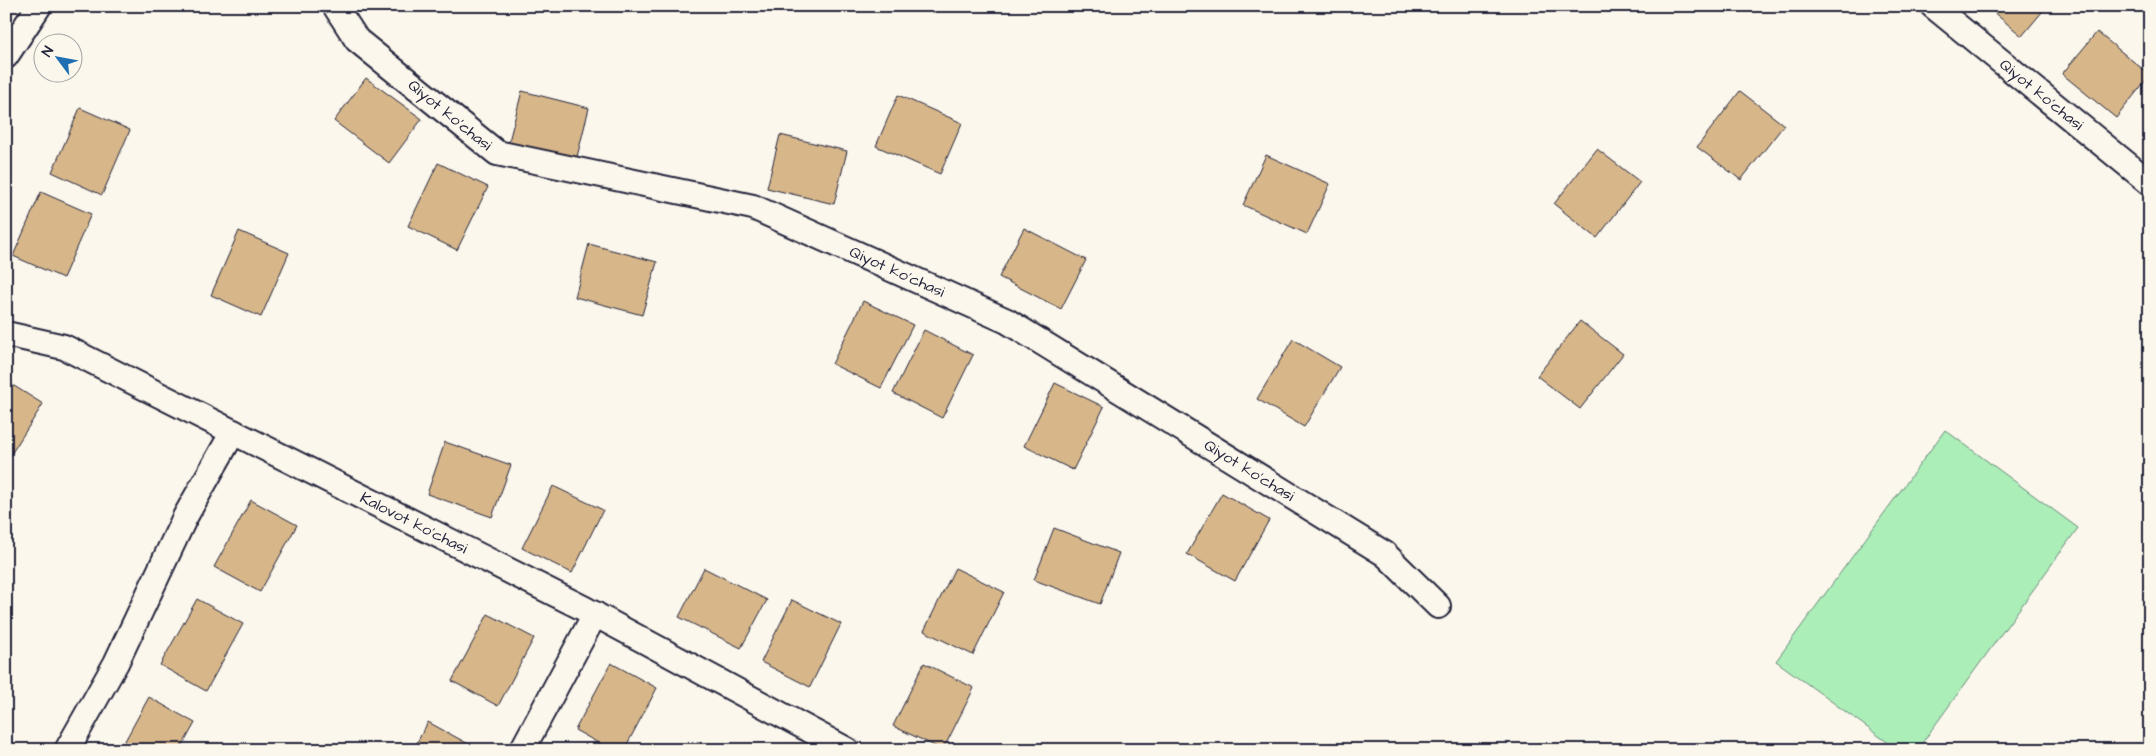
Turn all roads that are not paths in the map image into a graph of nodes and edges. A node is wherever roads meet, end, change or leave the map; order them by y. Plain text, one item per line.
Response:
1 (38, 6) edge
2 (336, 6) edge
3 (1933, 6) edge
4 (6, 56) edge
5 (2150, 182) edge
6 (6, 334) edge
7 (233, 432) junction
8 (1438, 606) dead end
9 (595, 614) junction
10 (67, 750) edge
11 (522, 750) edge
12 (847, 750) edge

1 - 4 street
2 - 8 street, Qiyot ko'chasi
3 - 5 street, Qiyot ko'chasi
6 - 7 street, Kalovot ko'chasi
7 - 9 street, Kalovot ko'chasi
7 - 10 street
9 - 11 street
9 - 12 street, Kalovot ko'chasi

